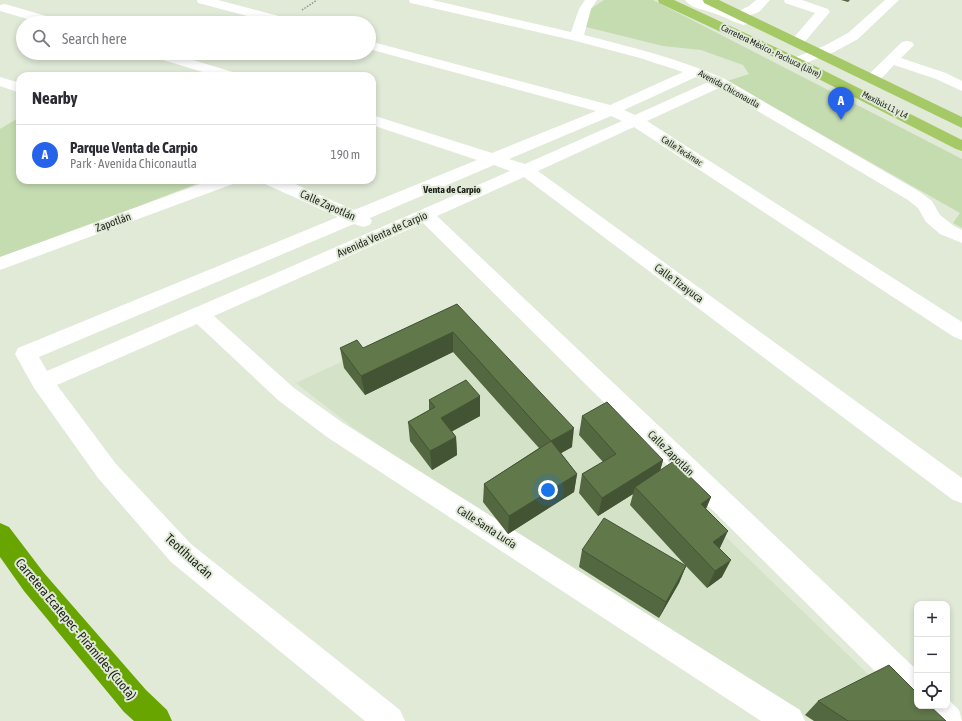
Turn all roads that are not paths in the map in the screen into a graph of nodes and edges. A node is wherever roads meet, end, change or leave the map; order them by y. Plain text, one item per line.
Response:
1 (203, 0) edge
2 (415, 0) edge
3 (591, 0) edge
4 (664, 0) edge
5 (691, 0) edge
6 (764, 0) edge
7 (790, 0) edge
8 (893, 0) edge
9 (707, 3) edge
10 (5, 8) dead end
11 (740, 15) junction
12 (32, 16) edge
13 (263, 16) edge
14 (567, 19) dead end
15 (570, 36) junction
16 (796, 42) junction
17 (907, 45) dead end
18 (376, 47) edge
19 (815, 54) junction
20 (178, 60) edge
21 (892, 60) junction
22 (797, 62) junction
23 (697, 71) junction
24 (218, 72) edge
25 (872, 79) junction
26 (0, 81) edge
27 (720, 82) junction
28 (16, 87) edge
29 (962, 87) edge
30 (611, 110) junction
31 (376, 121) edge
32 (635, 121) junction
33 (962, 123) edge
34 (962, 127) edge
35 (962, 145) edge
36 (493, 158) junction
37 (526, 170) junction
38 (216, 184) edge
39 (280, 184) edge
40 (425, 215) junction
41 (355, 217) junction
42 (384, 233) junction
43 (962, 237) edge
44 (0, 264) edge
45 (200, 315) junction
46 (962, 332) edge
47 (42, 382) junction
48 (962, 492) edge
49 (0, 534) edge
50 (914, 688) edge
51 (936, 709) edge
52 (156, 721) edge
53 (390, 721) edge
54 (789, 721) edge
55 (948, 721) edge

1 - 13 street
2 - 15 street, Avenida Chiconautla
3 - 15 street
4 - 22 main road, Carretera México - Pachuca (Libre)
5 - 9 street, Mexibús L1 y L4
6 - 11 street
7 - 16 street
8 - 19 street
9 - 11 main road, Carretera México - Pachuca (Libre)
9 - 19 street, Mexibús L1 y L4
9 - 22 street, Mexibús L1 y L4
10 - 12 street
11 - 16 main road, Carretera México - Pachuca (Libre)
14 - 15 street
15 - 23 street, Avenida Chiconautla
16 - 19 main road, Carretera México - Pachuca (Libre)
17 - 21 street
18 - 30 street, Calle Tecámac
19 - 22 street
19 - 25 main road, Carretera México - Pachuca (Libre)
19 - 34 street, Mexibús L1 y L4
20 - 24 street
21 - 25 street
21 - 29 street
22 - 35 street, Mexibús L1 y L4
23 - 27 street, Avenida Chiconautla
23 - 30 street
25 - 33 main road, Carretera México - Pachuca (Libre)
26 - 28 street
27 - 32 street, Avenida Venta de Carpio
27 - 43 street, Avenida Chiconautla
30 - 32 street, Calle Tecámac
30 - 36 street
31 - 36 street, Calle Tizayuca
32 - 37 street, Avenida Venta de Carpio
32 - 46 street, Calle Tecámac
36 - 37 street, Calle Tizayuca
36 - 41 street
37 - 40 street, Avenida Venta de Carpio
37 - 48 street, Calle Tizayuca
38 - 44 street, Zapotlán
39 - 41 street, Calle Zapotlán
40 - 42 street, Avenida Venta de Carpio
40 - 50 street, Calle Zapotlán
41 - 42 street, Calle Zapotlán
41 - 47 street, Teotihuacán
42 - 45 street, Avenida Venta de Carpio
45 - 47 street, Avenida Venta de Carpio
45 - 54 street, Calle Santa Lucía
47 - 53 street, Teotihuacán
49 - 52 highway, Carretera Ecatepec - Pirámides (Cuota)
51 - 55 street

